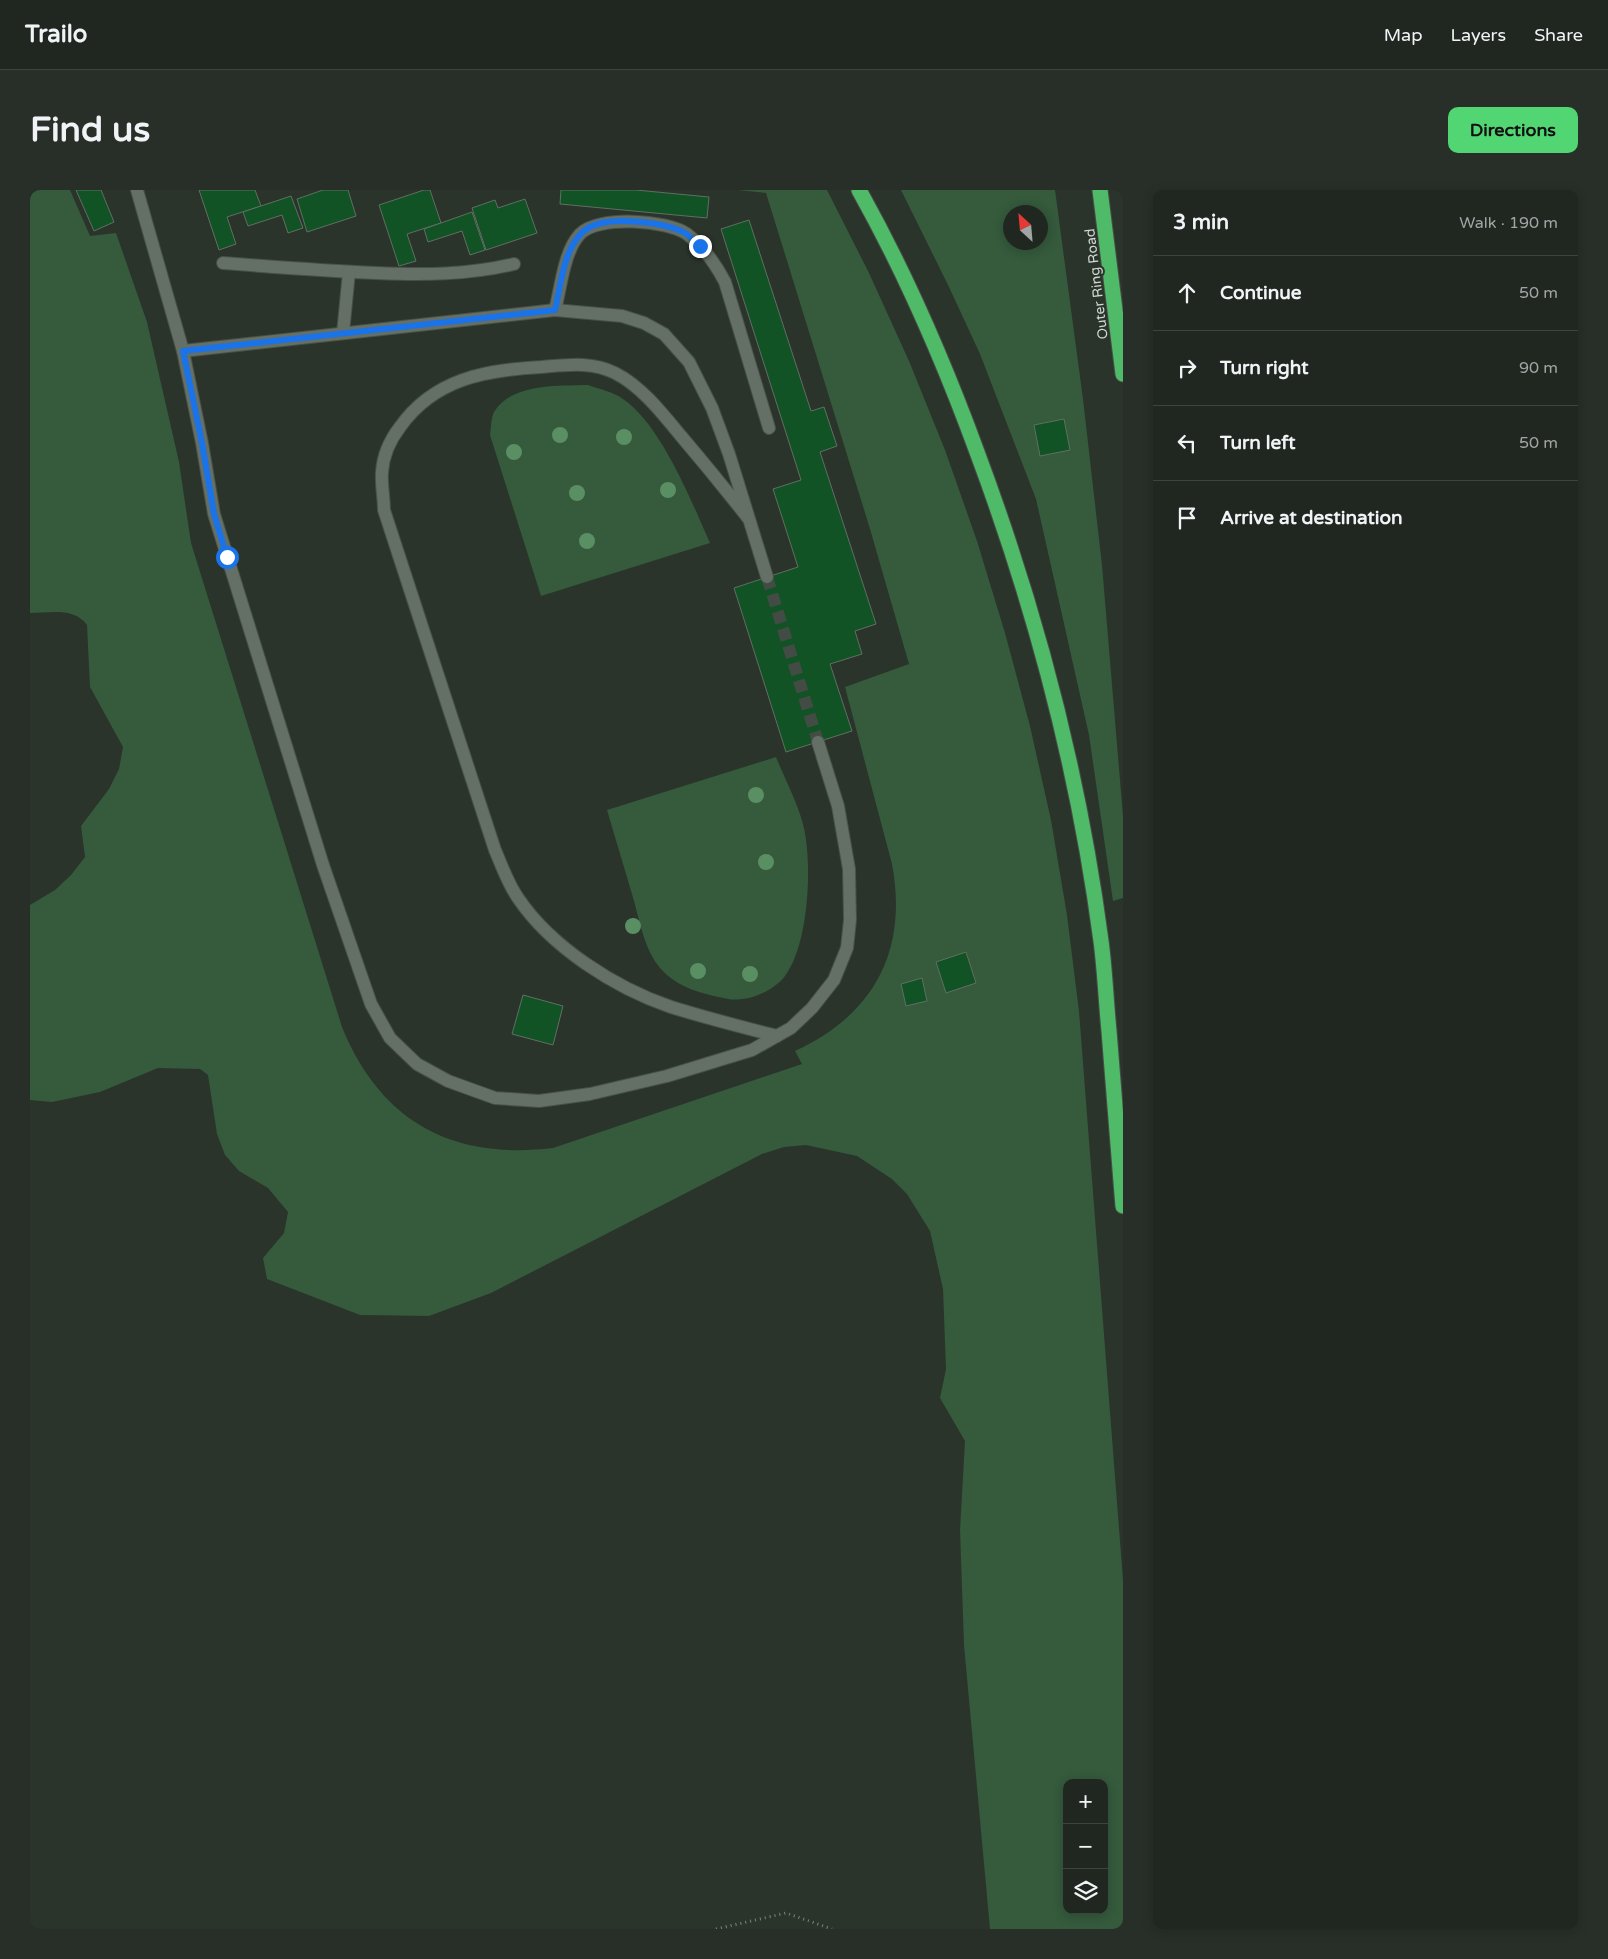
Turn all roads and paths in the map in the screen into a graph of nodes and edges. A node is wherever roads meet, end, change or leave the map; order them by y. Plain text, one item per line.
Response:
1 (138, 190) edge
2 (860, 190) edge
3 (1100, 190) edge
4 (223, 263) dead end
5 (514, 264) dead end
6 (349, 272) junction
7 (555, 310) junction
8 (343, 333) junction
9 (183, 351) junction
10 (1123, 374) edge
11 (769, 428) dead end
12 (748, 518) junction
13 (767, 577) tunnel mouth
14 (818, 742) tunnel mouth
15 (778, 1036) junction
16 (1123, 1206) edge
17 (716, 1929) edge
18 (832, 1929) edge

1 - 9 lane
2 - 16 highway
3 - 10 highway, Outer Ring Road
4 - 6 lane
5 - 6 lane
6 - 8 lane
7 - 8 lane
7 - 11 lane
7 - 12 lane
8 - 9 lane
9 - 15 lane
12 - 13 lane
12 - 15 lane
14 - 15 lane
17 - 18 path

